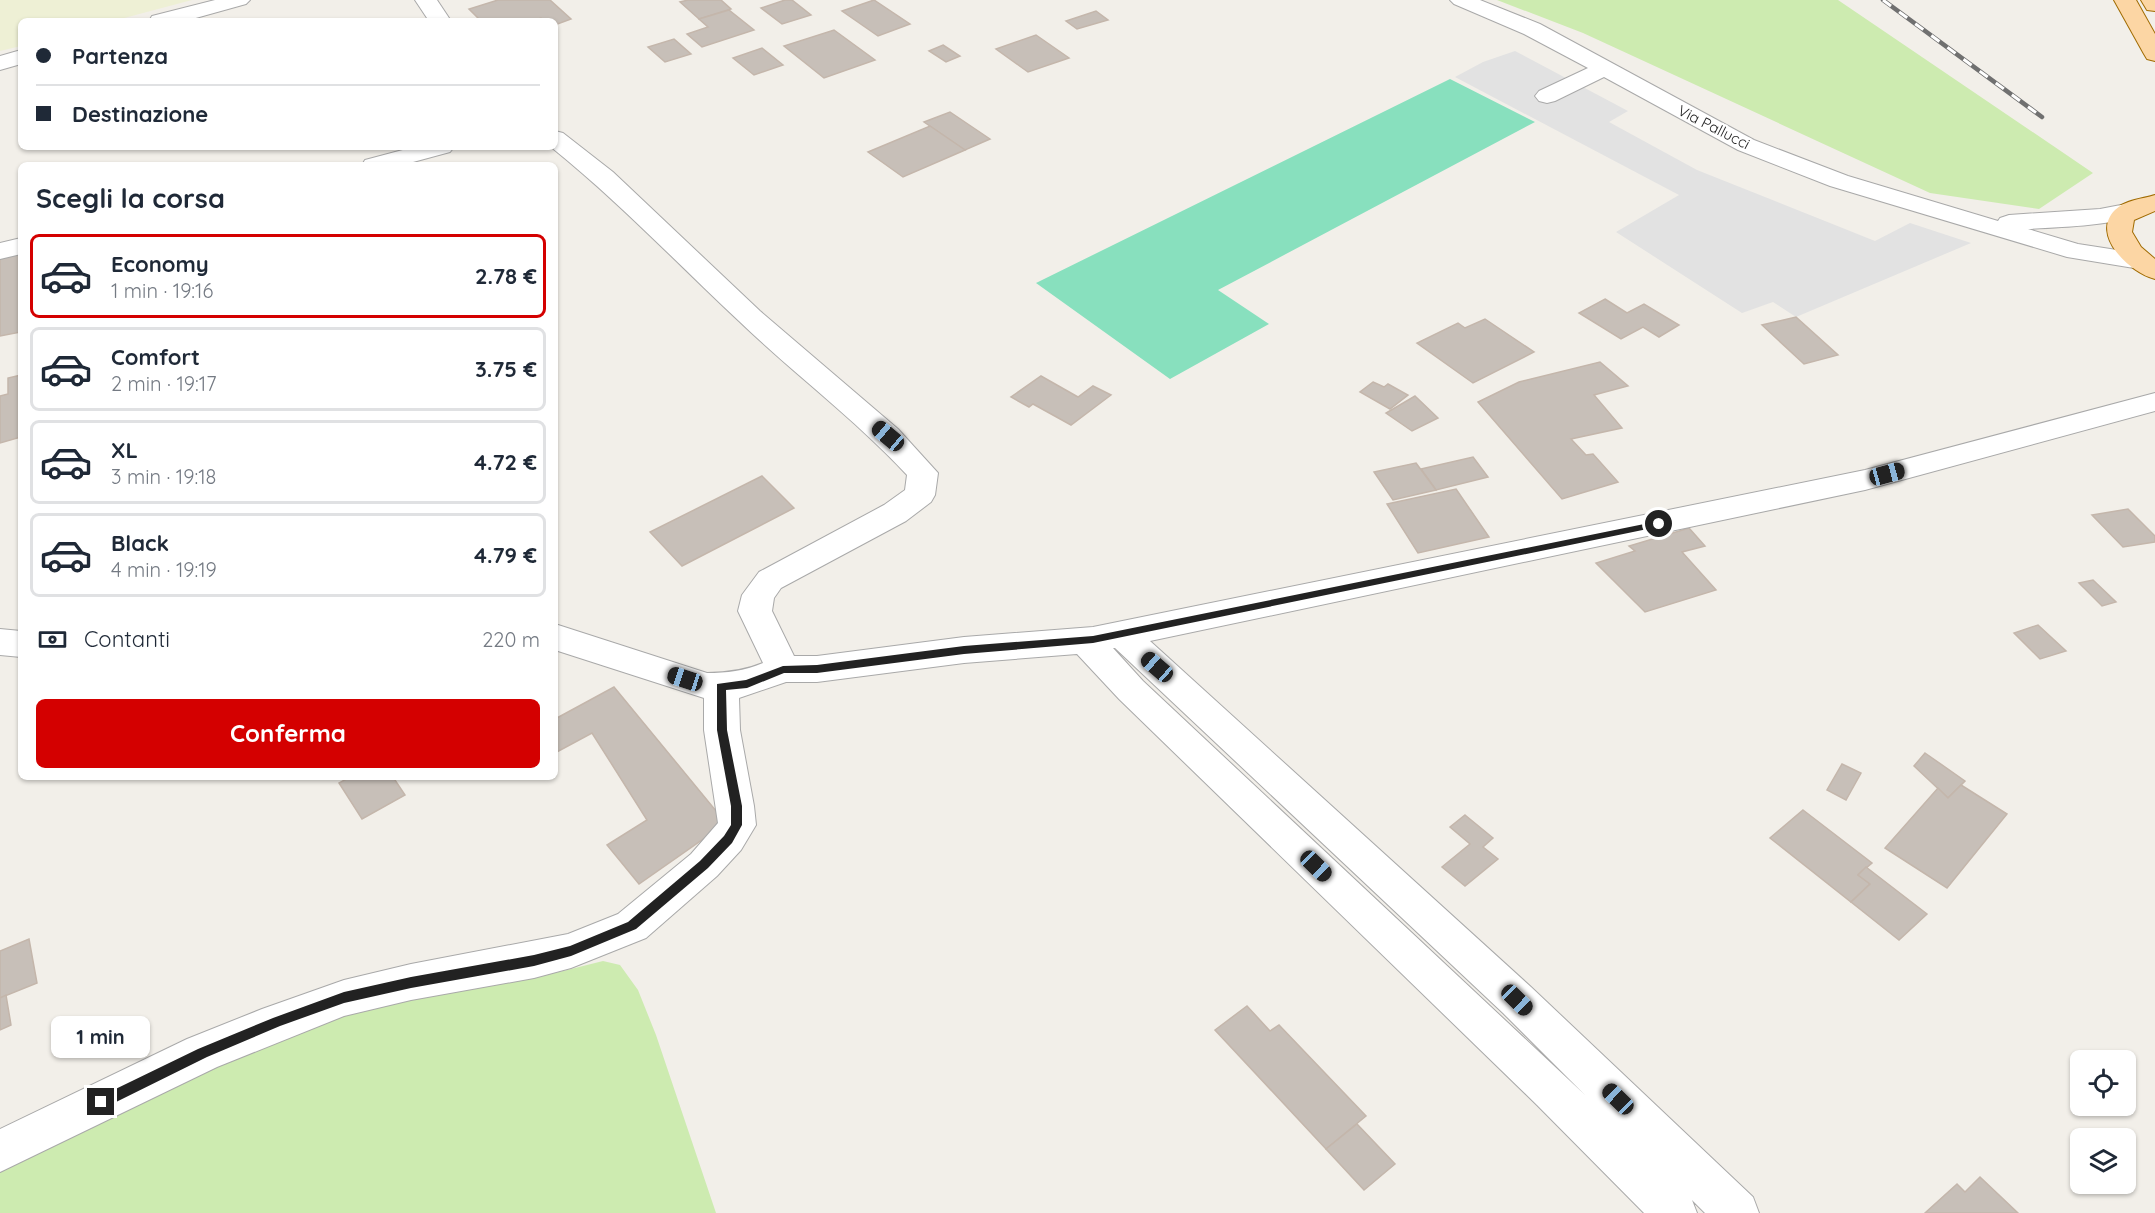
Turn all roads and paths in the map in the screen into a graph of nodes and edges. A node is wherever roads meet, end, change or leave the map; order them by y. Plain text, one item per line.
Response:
1 (239, 0) edge
2 (426, 0) edge
3 (1461, 0) edge
4 (2125, 0) edge
5 (2152, 0) edge
6 (2155, 5) edge
7 (171, 18) edge
8 (438, 18) edge
9 (2155, 54) edge
10 (18, 58) edge
11 (0, 63) edge
12 (1604, 69) junction
13 (1547, 96) dead end
14 (558, 140) edge
15 (431, 150) edge
16 (385, 162) edge
17 (2155, 203) edge
18 (2126, 212) junction
19 (1981, 224) junction
20 (18, 247) edge
21 (0, 251) edge
22 (2147, 266) edge
23 (2155, 402) edge
24 (1102, 637) junction
25 (558, 638) edge
26 (0, 642) edge
27 (18, 644) edge
28 (783, 669) junction
29 (721, 687) junction
30 (0, 1151) edge
31 (1675, 1213) edge
32 (1737, 1213) edge

1 - 7 street
2 - 8 street
3 - 12 street, Via Pallucci
4 - 9 main road
5 - 6 main road
10 - 11 street
12 - 13 street
12 - 19 street, Via Pallucci
14 - 28 street
15 - 16 street
17 - 18 main road
18 - 19 street, Via Pallucci
18 - 22 main road
19 - 22 street, Via Pallucci
20 - 21 street
23 - 24 street
24 - 28 street
24 - 31 street
24 - 32 street
25 - 29 street
26 - 27 street
28 - 29 street
29 - 30 street

